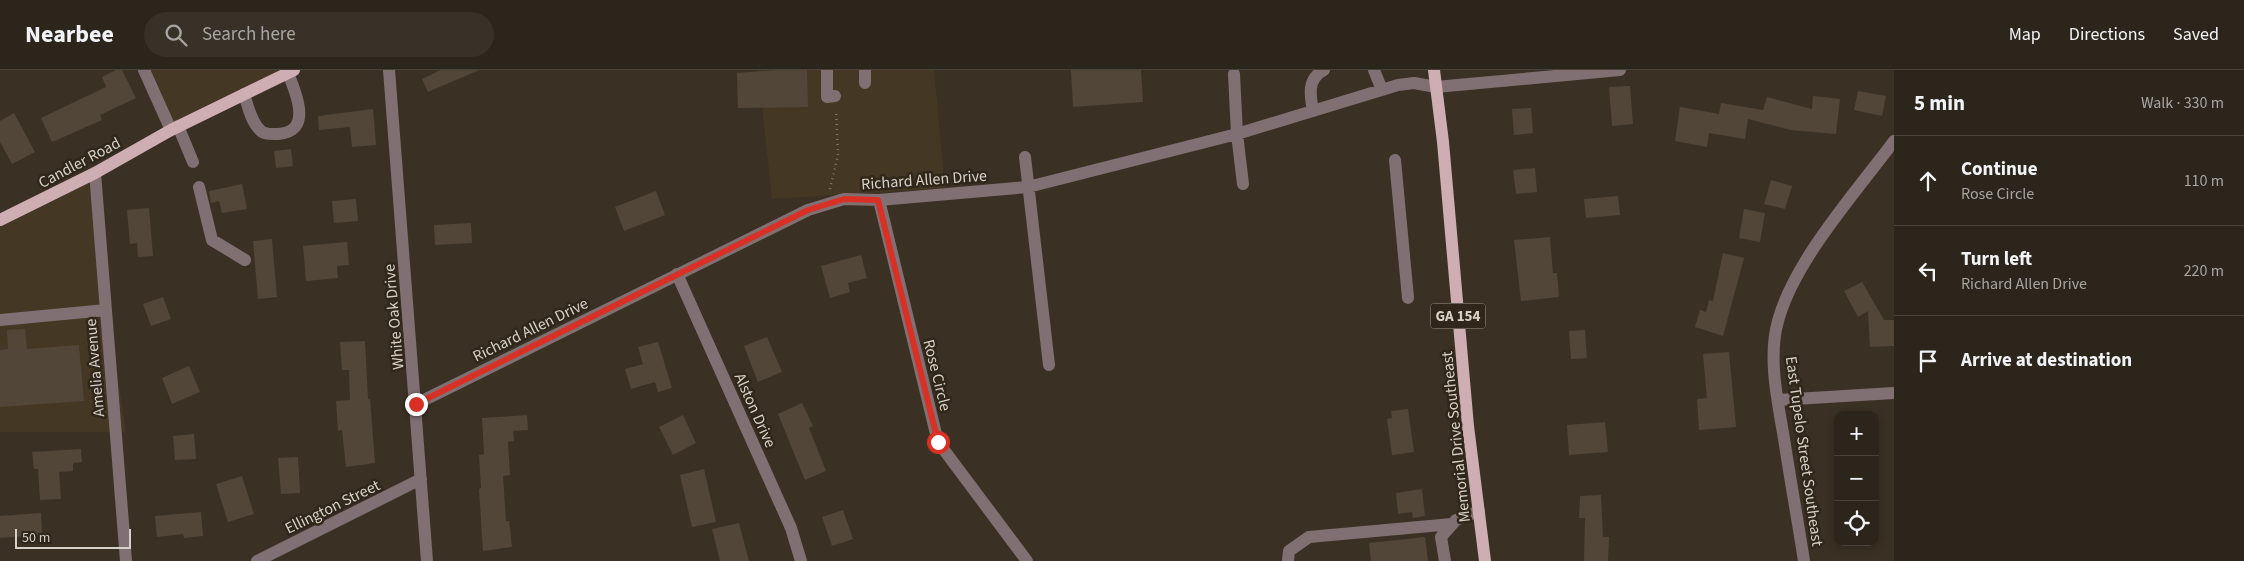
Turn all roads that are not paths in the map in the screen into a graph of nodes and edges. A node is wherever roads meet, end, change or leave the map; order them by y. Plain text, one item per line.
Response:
1 (144, 70) edge
2 (389, 70) edge
3 (827, 70) edge
4 (1324, 70) edge
5 (1374, 70) edge
6 (1434, 70) edge
7 (1620, 70) edge
8 (291, 72) edge
9 (1234, 74) dead end
10 (1436, 87) junction
11 (1382, 90) junction
12 (244, 94) junction
13 (836, 96) road end
14 (1313, 111) junction
15 (175, 128) junction
16 (1237, 134) junction
17 (1894, 141) edge
18 (1025, 157) dead end
19 (1395, 160) dead end
20 (193, 162) dead end
21 (96, 173) junction
22 (1243, 184) dead end
23 (199, 187) dead end
24 (1028, 187) junction
25 (878, 200) junction
26 (0, 220) edge
27 (245, 260) dead end
28 (677, 274) junction
29 (1408, 298) dead end
30 (106, 310) junction
31 (0, 320) edge
32 (1050, 365) dead end
33 (1894, 393) edge
34 (1778, 400) junction
35 (416, 404) junction
36 (422, 479) junction
37 (1479, 511) junction
38 (1452, 524) junction
39 (126, 561) edge
40 (257, 561) edge
41 (427, 561) edge
42 (801, 561) edge
43 (1027, 561) edge
44 (1288, 561) edge
45 (1445, 561) edge
46 (1485, 561) edge
47 (1804, 561) edge

1 - 15 street
2 - 35 street, White Oak Drive
3 - 13 street
4 - 14 street
5 - 11 street
6 - 10 main road, Memorial Drive Southeast / GA 154
7 - 10 street, Richard Allen Drive
8 - 12 main road, Candler Road
8 - 12 street
9 - 16 street
10 - 11 street, Richard Allen Drive
10 - 37 main road, Memorial Drive Southeast / GA 154
11 - 14 street, Richard Allen Drive
12 - 15 main road, Candler Road
14 - 16 street, Richard Allen Drive
15 - 20 street
15 - 21 main road, Candler Road
16 - 22 street
16 - 24 street, Richard Allen Drive
17 - 34 street, East Tupelo Street Southeast
18 - 24 street
19 - 29 street
21 - 26 main road, Candler Road
21 - 30 street, Amelia Avenue
23 - 27 street
24 - 25 street, Richard Allen Drive
24 - 32 street
25 - 28 street, Richard Allen Drive
25 - 43 street, Rose Circle
28 - 35 street, Richard Allen Drive
28 - 42 street, Alston Drive
30 - 31 street
30 - 39 street, Amelia Avenue
33 - 34 street
34 - 47 street, East Tupelo Street Southeast
35 - 36 street, White Oak Drive
36 - 40 street, Ellington Street
36 - 41 street, White Oak Drive
37 - 38 street
37 - 46 main road, Memorial Drive Southeast / GA 154
38 - 44 street
38 - 45 street

